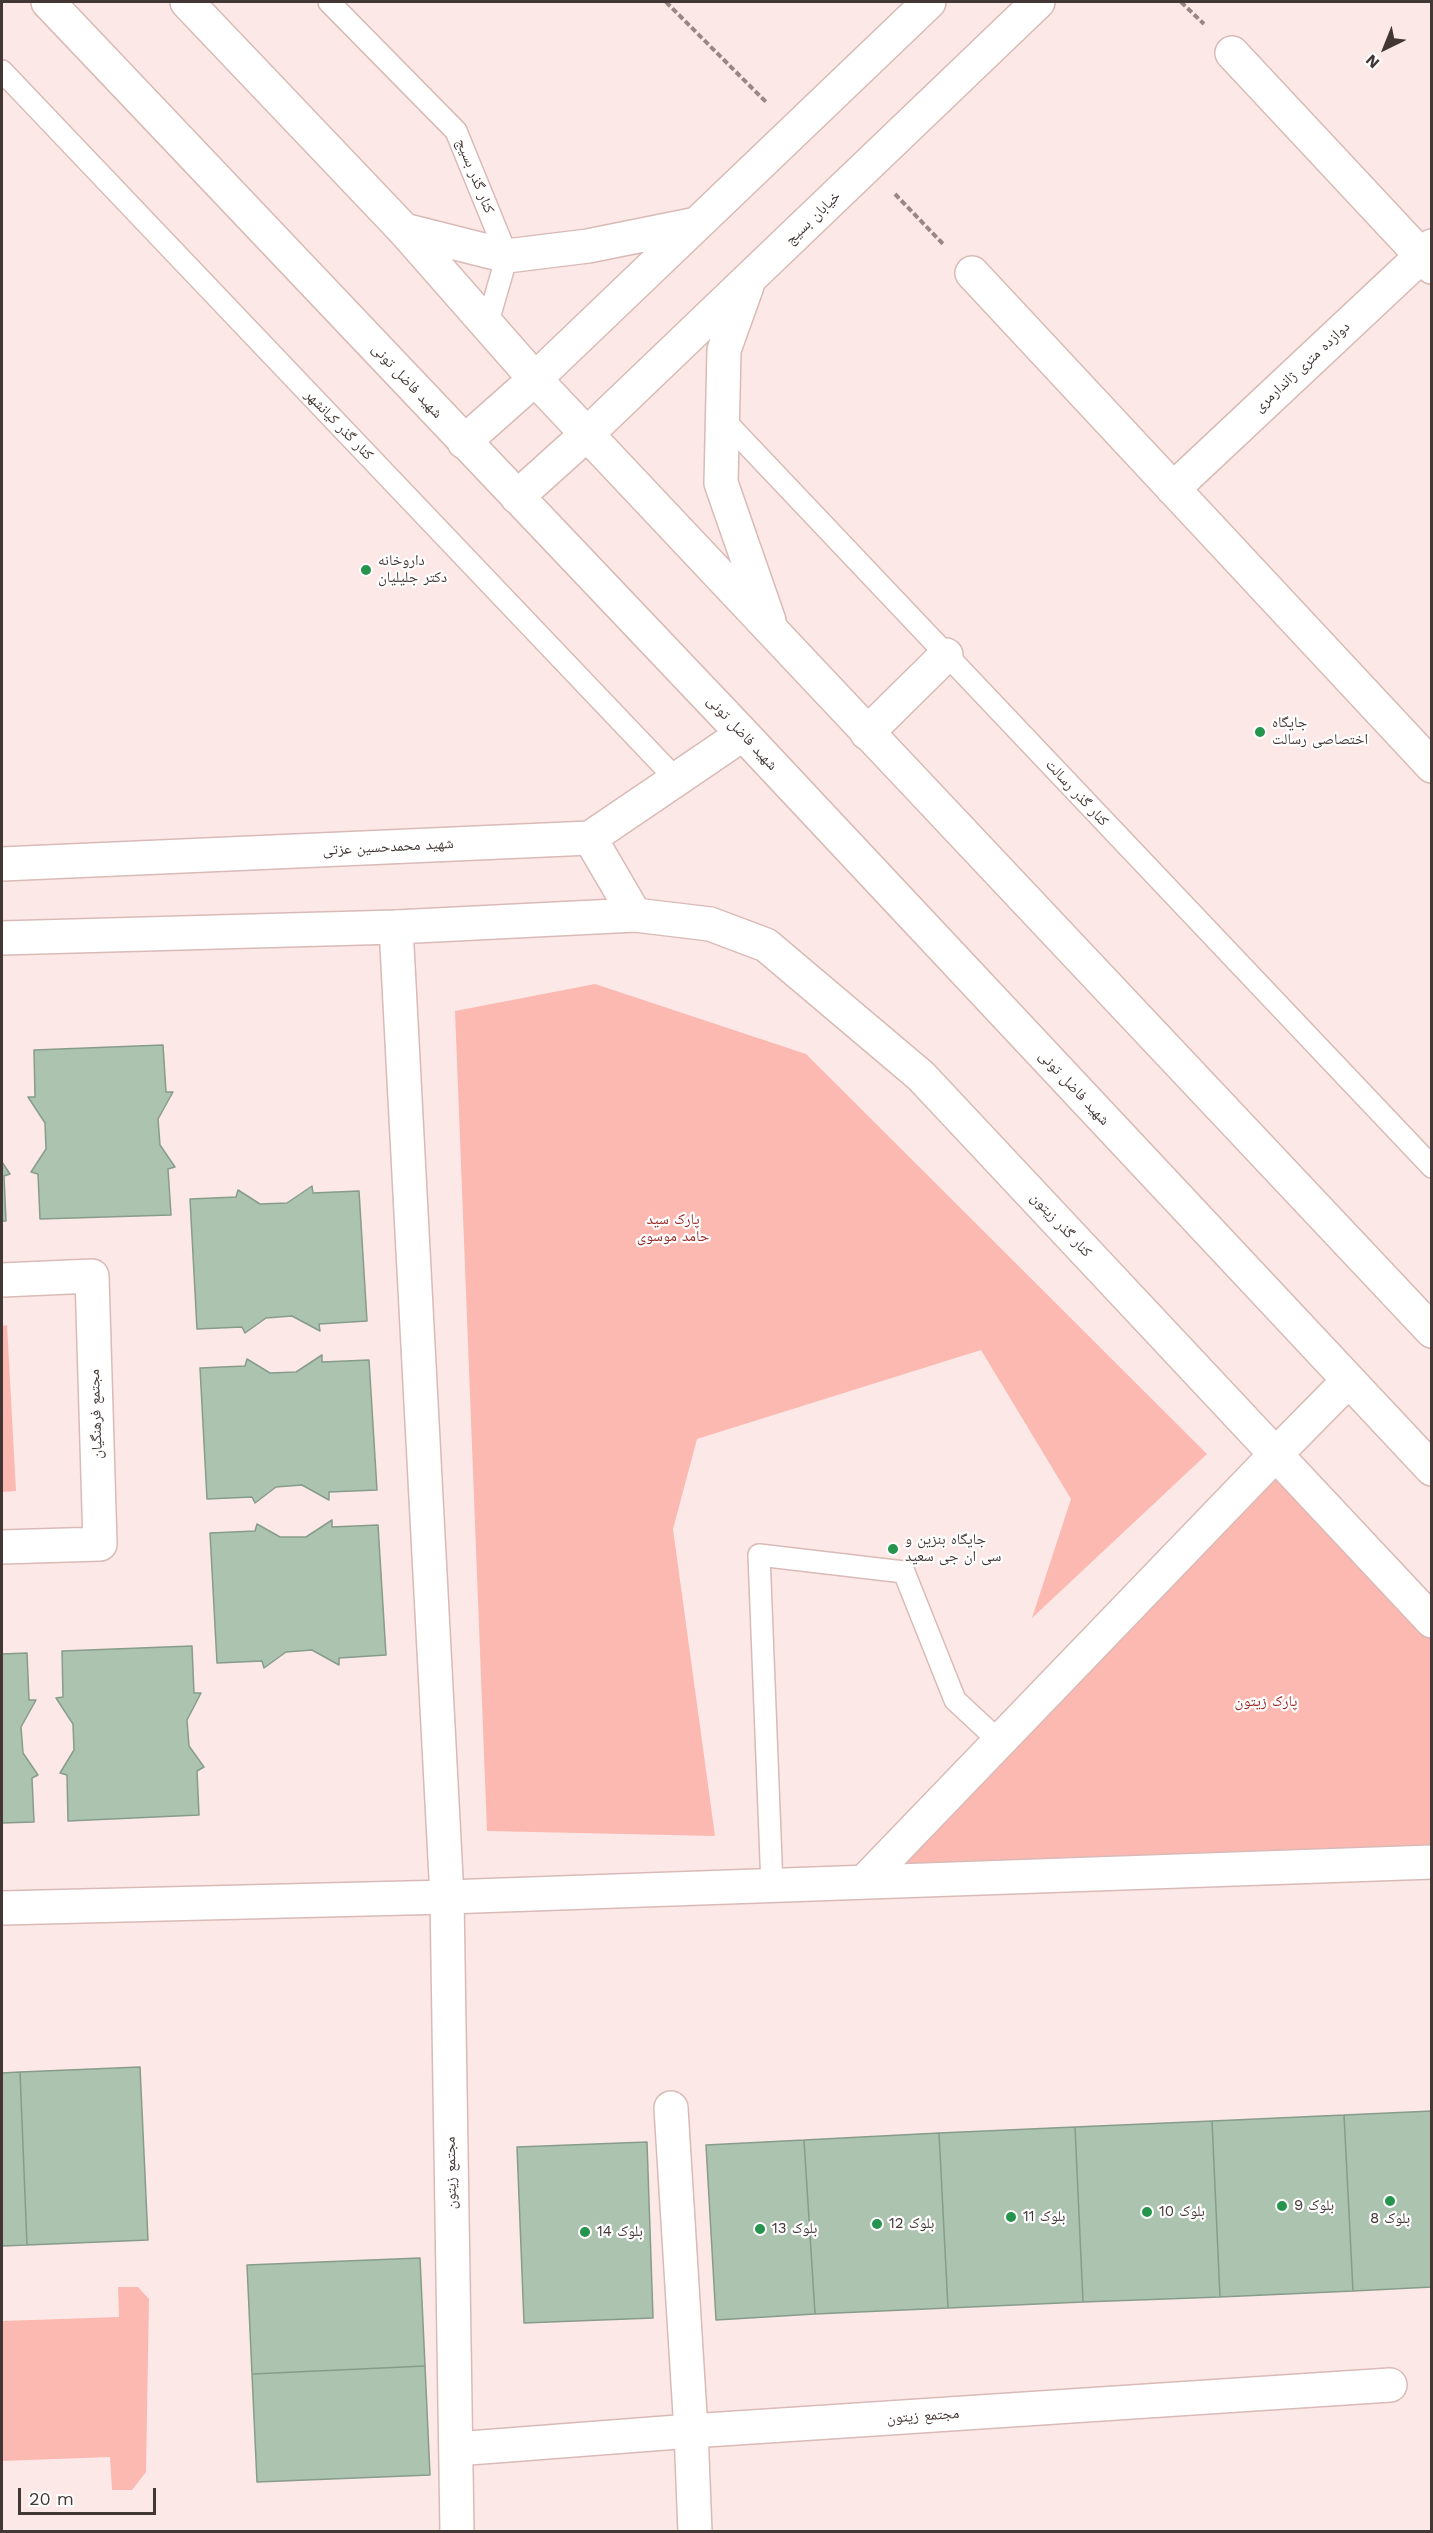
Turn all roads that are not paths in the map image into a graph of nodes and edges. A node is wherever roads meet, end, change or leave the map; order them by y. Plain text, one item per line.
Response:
1 (48, 2) edge
2 (187, 2) edge
3 (329, 2) edge
4 (929, 2) edge
5 (1038, 2) edge
6 (1232, 53) dead end
7 (2, 71) edge
8 (697, 224) junction
9 (404, 231) junction
10 (507, 256) junction
11 (1428, 256) edge
12 (972, 273) road end
13 (751, 277) junction
14 (487, 325) junction
15 (535, 379) junction
16 (723, 419) junction
17 (587, 434) junction
18 (464, 442) junction
19 (1173, 489) junction
20 (517, 497) junction
21 (772, 631) junction
22 (946, 655) junction
23 (867, 732) junction
24 (743, 734) junction
25 (1431, 766) edge
26 (676, 779) junction
27 (590, 838) junction
28 (2, 864) edge
29 (635, 915) junction
30 (396, 927) junction
31 (2, 938) edge
32 (1431, 1167) edge
33 (2, 1280) edge
34 (1431, 1331) edge
35 (1348, 1381) junction
36 (1275, 1454) junction
37 (1431, 1469) edge
38 (2, 1547) edge
39 (1431, 1621) edge
40 (999, 1741) junction
41 (1431, 1862) edge
42 (864, 1882) junction
43 (772, 1886) junction
44 (447, 1897) junction
45 (2, 1908) edge
46 (671, 2108) dead end
47 (1390, 2385) dead end
48 (692, 2431) junction
49 (456, 2450) junction
50 (457, 2532) edge
51 (695, 2532) edge

1 - 18 main road, شهید فاضل تونی
2 - 9 main road
3 - 10 lane, کنار گذر بسیج
4 - 8 main road
5 - 13 main road, خیابان بسیج
6 - 11 main road
7 - 26 lane, کنار گذر کیانشهر
8 - 10 main road
8 - 15 main road
9 - 10 main road
9 - 14 main road
10 - 14 lane
11 - 19 main road, دوازده متری ژاندارمری
12 - 19 main road
13 - 16 main road
13 - 17 main road, خیابان بسیج
14 - 15 main road
15 - 17 main road
15 - 18 main road
16 - 21 main road
16 - 22 lane, کنار گذر رسالت
17 - 20 main road, خیابان بسیج
17 - 21 main road
18 - 20 main road, شهید فاضل تونی
19 - 25 main road
20 - 24 main road, شهید فاضل تونی
21 - 23 main road
22 - 23 main road
22 - 32 lane, کنار گذر رسالت
23 - 34 main road
24 - 26 main road
24 - 35 main road, شهید فاضل تونی
26 - 27 main road
27 - 28 main road, شهید محمدحسین عزتی
27 - 29 main road
29 - 30 main road
29 - 36 main road, کنار گذر زیتون
30 - 31 main road
30 - 44 main road, مجتمع زیتون
33 - 38 main road, مجتمع فرهنگیان
35 - 36 main road
35 - 37 main road, شهید فاضل تونی
36 - 39 main road, کنار گذر زیتون
36 - 40 main road
40 - 42 main road
40 - 43 lane
41 - 42 main road
42 - 43 main road
43 - 44 main road
44 - 45 main road
44 - 49 main road, مجتمع زیتون
46 - 48 main road
47 - 48 main road, مجتمع زیتون
48 - 49 main road, مجتمع زیتون
48 - 51 main road
49 - 50 main road, مجتمع زیتون

